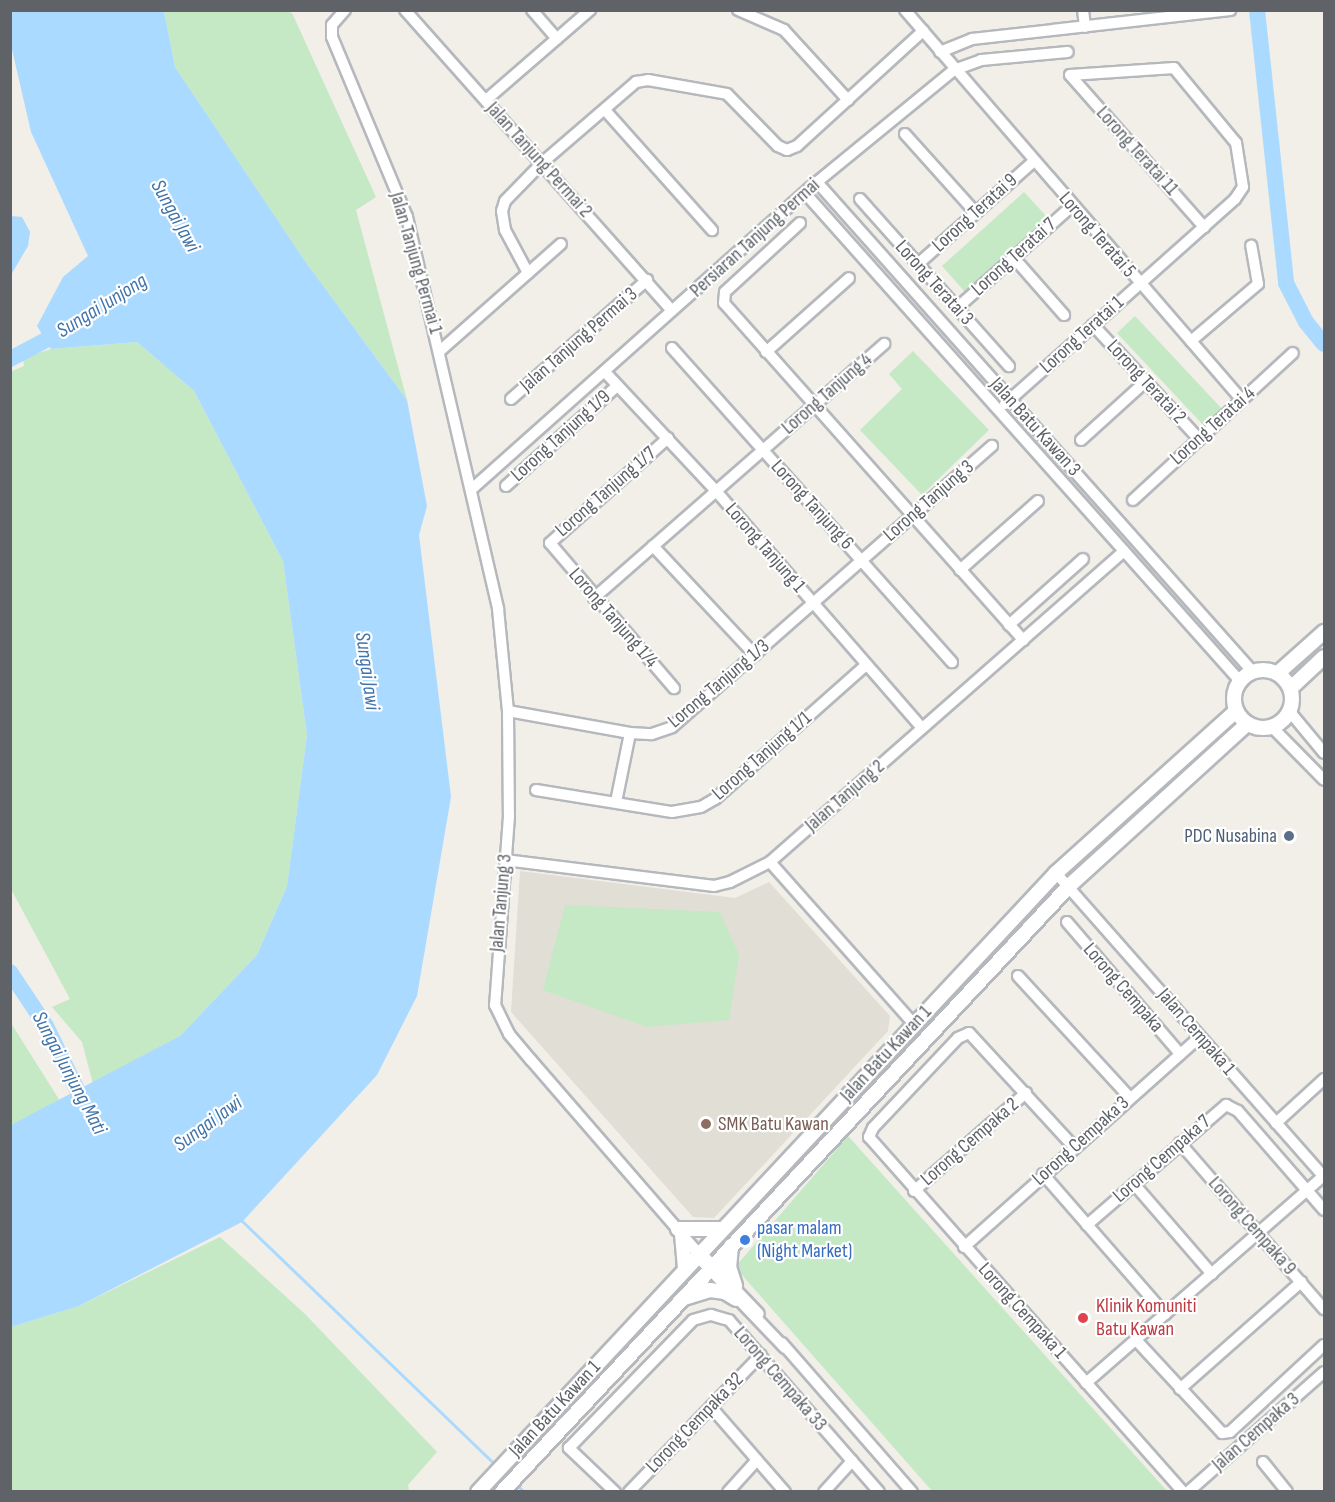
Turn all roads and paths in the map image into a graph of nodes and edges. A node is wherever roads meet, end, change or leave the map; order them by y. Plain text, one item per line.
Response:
1 (345, 10) edge
2 (405, 10) edge
3 (532, 10) edge
4 (590, 10) edge
5 (738, 10) edge
6 (905, 10) edge
7 (1083, 10) edge
8 (1230, 10) edge
9 (1085, 27) junction
10 (923, 31) junction
11 (557, 39) junction
12 (940, 52) junction
13 (1068, 52) dead end
14 (954, 70) junction
15 (486, 100) junction
16 (848, 100) junction
17 (605, 110) junction
18 (905, 134) dead end
19 (543, 162) junction
20 (1033, 162) junction
21 (818, 182) junction
22 (806, 193) junction
23 (860, 199) dead end
24 (1235, 199) joint
25 (1072, 206) junction
26 (976, 213) junction
27 (800, 223) dead end
28 (1204, 227) junction
29 (712, 230) dead end
30 (561, 244) dead end
31 (1251, 246) dead end
32 (1014, 258) junction
33 (918, 264) junction
34 (528, 273) junction
35 (849, 278) dead end
36 (647, 280) junction
37 (1140, 284) junction
38 (957, 308) junction
39 (672, 311) junction
40 (1064, 315) dead end
41 (1093, 325) junction
42 (1191, 341) junction
43 (884, 344) dead end
44 (672, 348) dead end
45 (441, 350) junction
46 (766, 352) junction
47 (1293, 353) dead end
48 (1009, 366) dead end
49 (605, 372) junction
50 (1145, 382) junction
51 (617, 386) junction
52 (511, 399) dead end
53 (1010, 399) junction
54 (1242, 400) junction
55 (814, 406) junction
56 (999, 410) junction
57 (668, 438) junction
58 (1199, 439) junction
59 (1081, 440) dead end
60 (992, 446) dead end
61 (763, 450) junction
62 (506, 486) dead end
63 (473, 488) junction
64 (716, 491) junction
65 (1133, 500) dead end
66 (1038, 501) dead end
67 (912, 516) junction
68 (653, 546) junction
69 (551, 548) joint
70 (1124, 551) junction
71 (1083, 559) dead end
72 (862, 561) junction
73 (960, 570) junction
74 (594, 598) junction
75 (813, 604) junction
76 (1009, 625) junction
77 (1324, 632) edge
78 (1023, 640) junction
79 (755, 655) junction
80 (1324, 657) edge
81 (952, 662) dead end
82 (866, 665) junction
83 (1252, 671) junction
84 (1278, 673) junction
85 (1240, 681) junction
86 (674, 688) dead end
87 (1291, 688) junction
88 (508, 711) junction
89 (1236, 711) junction
90 (1290, 712) junction
91 (1247, 724) junction
92 (1272, 727) junction
93 (922, 728) junction
94 (630, 733) junction
95 (1324, 753) edge
96 (1324, 780) edge
97 (536, 790) dead end
98 (616, 802) junction
99 (505, 860) junction
100 (770, 862) junction
101 (1056, 873) junction
102 (1069, 886) junction
103 (1067, 922) dead end
104 (1018, 976) dead end
105 (914, 1024) junction
106 (1200, 1037) junction
107 (1180, 1054) junction
108 (1324, 1079) edge
109 (1026, 1093) junction
110 (1130, 1098) junction
111 (1276, 1123) junction
112 (873, 1128) joint
113 (1180, 1143) junction
114 (1074, 1147) junction
115 (1044, 1174) junction
116 (1324, 1176) edge
117 (1134, 1184) junction
118 (1307, 1190) junction
119 (914, 1191) junction
120 (1324, 1210) edge
121 (1087, 1225) junction
122 (722, 1229) junction
123 (680, 1232) junction
124 (1258, 1233) junction
125 (731, 1246) junction
126 (964, 1247) junction
127 (698, 1252) junction
128 (712, 1267) junction
129 (685, 1269) junction
130 (1212, 1274) junction
131 (1301, 1282) junction
132 (735, 1293) junction
133 (682, 1298) junction
134 (1324, 1309) edge
135 (1165, 1314) junction
136 (1136, 1340) junction
137 (1324, 1346) edge
138 (761, 1355) junction
139 (1324, 1372) edge
140 (1086, 1383) junction
141 (1180, 1389) junction
142 (711, 1407) junction
143 (757, 1460) junction
144 (852, 1461) junction
145 (1263, 1462) dead end
146 (481, 1488) edge
147 (502, 1491) edge
148 (615, 1491) edge
149 (629, 1491) edge
150 (728, 1491) edge
151 (785, 1491) edge
152 (824, 1491) edge
153 (879, 1491) edge
154 (912, 1491) edge
155 (1182, 1491) edge
156 (1188, 1491) edge
157 (1287, 1491) edge

1 - 45 street, Jalan Tanjung Permai 1
2 - 15 street, Jalan Tanjung Permai 2
3 - 11 street
4 - 11 street
5 - 16 street
6 - 10 street
7 - 9 street
8 - 9 street
9 - 12 street
10 - 12 street
10 - 16 street
11 - 15 street
12 - 14 street
13 - 14 street, Persiaran Tanjung Permai
14 - 20 street, Lorong Teratai 5
14 - 21 street, Persiaran Tanjung Permai
15 - 19 street, Jalan Tanjung Permai 2
16 - 17 street
17 - 19 street
17 - 29 street
18 - 26 street
19 - 34 street
19 - 36 street, Jalan Tanjung Permai 2
20 - 25 street, Lorong Teratai 5
20 - 26 street, Lorong Teratai 9
21 - 22 street, Persiaran Tanjung Permai
21 - 53 street, Jalan Batu Kawan 3
22 - 39 street, Persiaran Tanjung Permai
22 - 56 street, Jalan Batu Kawan 3
23 - 33 street, Lorong Teratai 3
24 - 28 street, Lorong Teratai 1
24 - 28 street, Lorong Teratai 11
25 - 32 street, Lorong Teratai 7
25 - 37 street, Lorong Teratai 5
26 - 33 street, Lorong Teratai 9
27 - 46 street
28 - 37 street, Lorong Teratai 1
30 - 34 street
31 - 42 street
32 - 38 street, Lorong Teratai 7
32 - 40 street
33 - 38 street, Lorong Teratai 3
34 - 45 street
35 - 46 street
36 - 39 street, Jalan Tanjung Permai 2
36 - 52 street, Jalan Tanjung Permai 3
37 - 41 street, Lorong Teratai 1
37 - 42 street, Lorong Teratai 5
38 - 48 street, Lorong Teratai 3
39 - 49 street, Persiaran Tanjung Permai
41 - 50 street, Lorong Teratai 2
41 - 53 street, Lorong Teratai 1
42 - 54 street, Lorong Teratai 5
43 - 55 street, Lorong Tanjung 4
44 - 61 street, Lorong Tanjung 6
45 - 63 street, Jalan Tanjung Permai 1
46 - 55 street
47 - 54 street, Lorong Teratai 4
49 - 51 street, Lorong Tanjung 1
49 - 63 street, Persiaran Tanjung Permai
50 - 58 street, Lorong Teratai 2
50 - 59 street
51 - 57 street, Lorong Tanjung 1
51 - 62 street, Lorong Tanjung 1/9
53 - 56 street, Lorong Teratai 1
53 - 83 street, Jalan Batu Kawan 3
54 - 58 street, Lorong Teratai 4
55 - 61 street, Lorong Tanjung 4
55 - 67 street
56 - 70 street, Jalan Batu Kawan 3
57 - 64 street, Lorong Tanjung 1
57 - 69 street, Lorong Tanjung 1/7
58 - 65 street, Lorong Teratai 4
60 - 67 street, Lorong Tanjung 3
61 - 64 street, Lorong Tanjung 4
61 - 72 street, Lorong Tanjung 6
63 - 88 street, Jalan Tanjung 3
64 - 68 street, Lorong Tanjung 4
64 - 75 street, Lorong Tanjung 1
66 - 73 street
67 - 72 street, Lorong Tanjung 3
67 - 73 street
68 - 74 street, Lorong Tanjung 4
68 - 79 street
69 - 74 street, Lorong Tanjung 1/4
70 - 78 street, Jalan Tanjung 2
70 - 85 street, Jalan Batu Kawan 3
71 - 76 street
72 - 75 street, Lorong Tanjung 3
72 - 81 street, Lorong Tanjung 6
73 - 76 street
74 - 86 street, Lorong Tanjung 1/4
75 - 79 street, Lorong Tanjung 1/3
75 - 82 street, Lorong Tanjung 1
76 - 78 street
77 - 84 street
78 - 93 street, Jalan Tanjung 2
79 - 94 street, Lorong Tanjung 1/3
80 - 87 street
82 - 93 street, Lorong Tanjung 1
82 - 98 street, Lorong Tanjung 1/1
83 - 84 street
83 - 85 street
84 - 87 street
85 - 89 street
87 - 90 street
88 - 94 street, Lorong Tanjung 1/3
88 - 99 street, Jalan Tanjung 3
89 - 91 street
89 - 101 street, Jalan Batu Kawan 1
90 - 92 street
90 - 95 street
91 - 92 street
91 - 102 street, Jalan Batu Kawan 1
92 - 96 street
93 - 100 street, Jalan Tanjung 2
94 - 98 street
97 - 98 street, Lorong Tanjung 1/1
99 - 100 street, Jalan Tanjung 2
99 - 123 street, Jalan Tanjung 3
100 - 105 street
101 - 102 street, Jalan Cempaka 1
101 - 105 street, Jalan Batu Kawan 1
102 - 106 street, Jalan Cempaka 1
102 - 125 street, Jalan Batu Kawan 1
103 - 107 street, Lorong Cempaka
104 - 110 street
105 - 122 street, Jalan Batu Kawan 1
106 - 107 street, Lorong Cempaka 3
106 - 111 street, Jalan Cempaka 1
107 - 110 street, Lorong Cempaka 3
108 - 111 street
109 - 112 street, Jalan Batu Kawan 1
109 - 114 street
109 - 119 street, Lorong Cempaka 2
110 - 114 street, Lorong Cempaka 3
111 - 116 street, Jalan Cempaka 1
112 - 119 street, Lorong Cempaka 1
113 - 117 street, Lorong Cempaka 7
113 - 118 street, Lorong Cempaka 7
113 - 124 street, Lorong Cempaka 9
114 - 115 street, Lorong Cempaka 3
115 - 121 street
115 - 126 street, Lorong Cempaka 3
116 - 118 street
117 - 121 street, Lorong Cempaka 7
117 - 130 street
118 - 120 street
118 - 124 street
119 - 126 street, Lorong Cempaka 1
121 - 135 street
122 - 123 street
122 - 127 street, Jalan Batu Kawan 1
123 - 127 street, Jalan Tanjung 3
123 - 129 street
124 - 130 street
124 - 131 street, Lorong Cempaka 9
125 - 128 street, Jalan Batu Kawan 1
125 - 132 street
126 - 140 street, Lorong Cempaka 1
127 - 128 street, Jalan Tanjung 3
127 - 129 street, Jalan Batu Kawan 1
128 - 132 street, Jalan Tanjung 3
128 - 133 street, Jalan Batu Kawan 1
129 - 146 street, Jalan Batu Kawan 1
130 - 135 street
131 - 134 street, Lorong Cempaka 9
131 - 141 street
132 - 133 street
132 - 154 street, Jalan Tanjung 3
133 - 147 street, Jalan Batu Kawan 1
135 - 136 street
136 - 140 street
136 - 141 street
137 - 141 street
138 - 142 street, Lorong Cempaka 32
138 - 144 street, Lorong Cempaka 33
138 - 148 street, Lorong Cempaka 33
139 - 156 street, Jalan Cempaka 3
140 - 155 street, Lorong Cempaka 1
142 - 143 street
142 - 149 street, Lorong Cempaka 32
143 - 150 street
143 - 151 street
144 - 152 street
144 - 153 street, Lorong Cempaka 33
145 - 157 street

